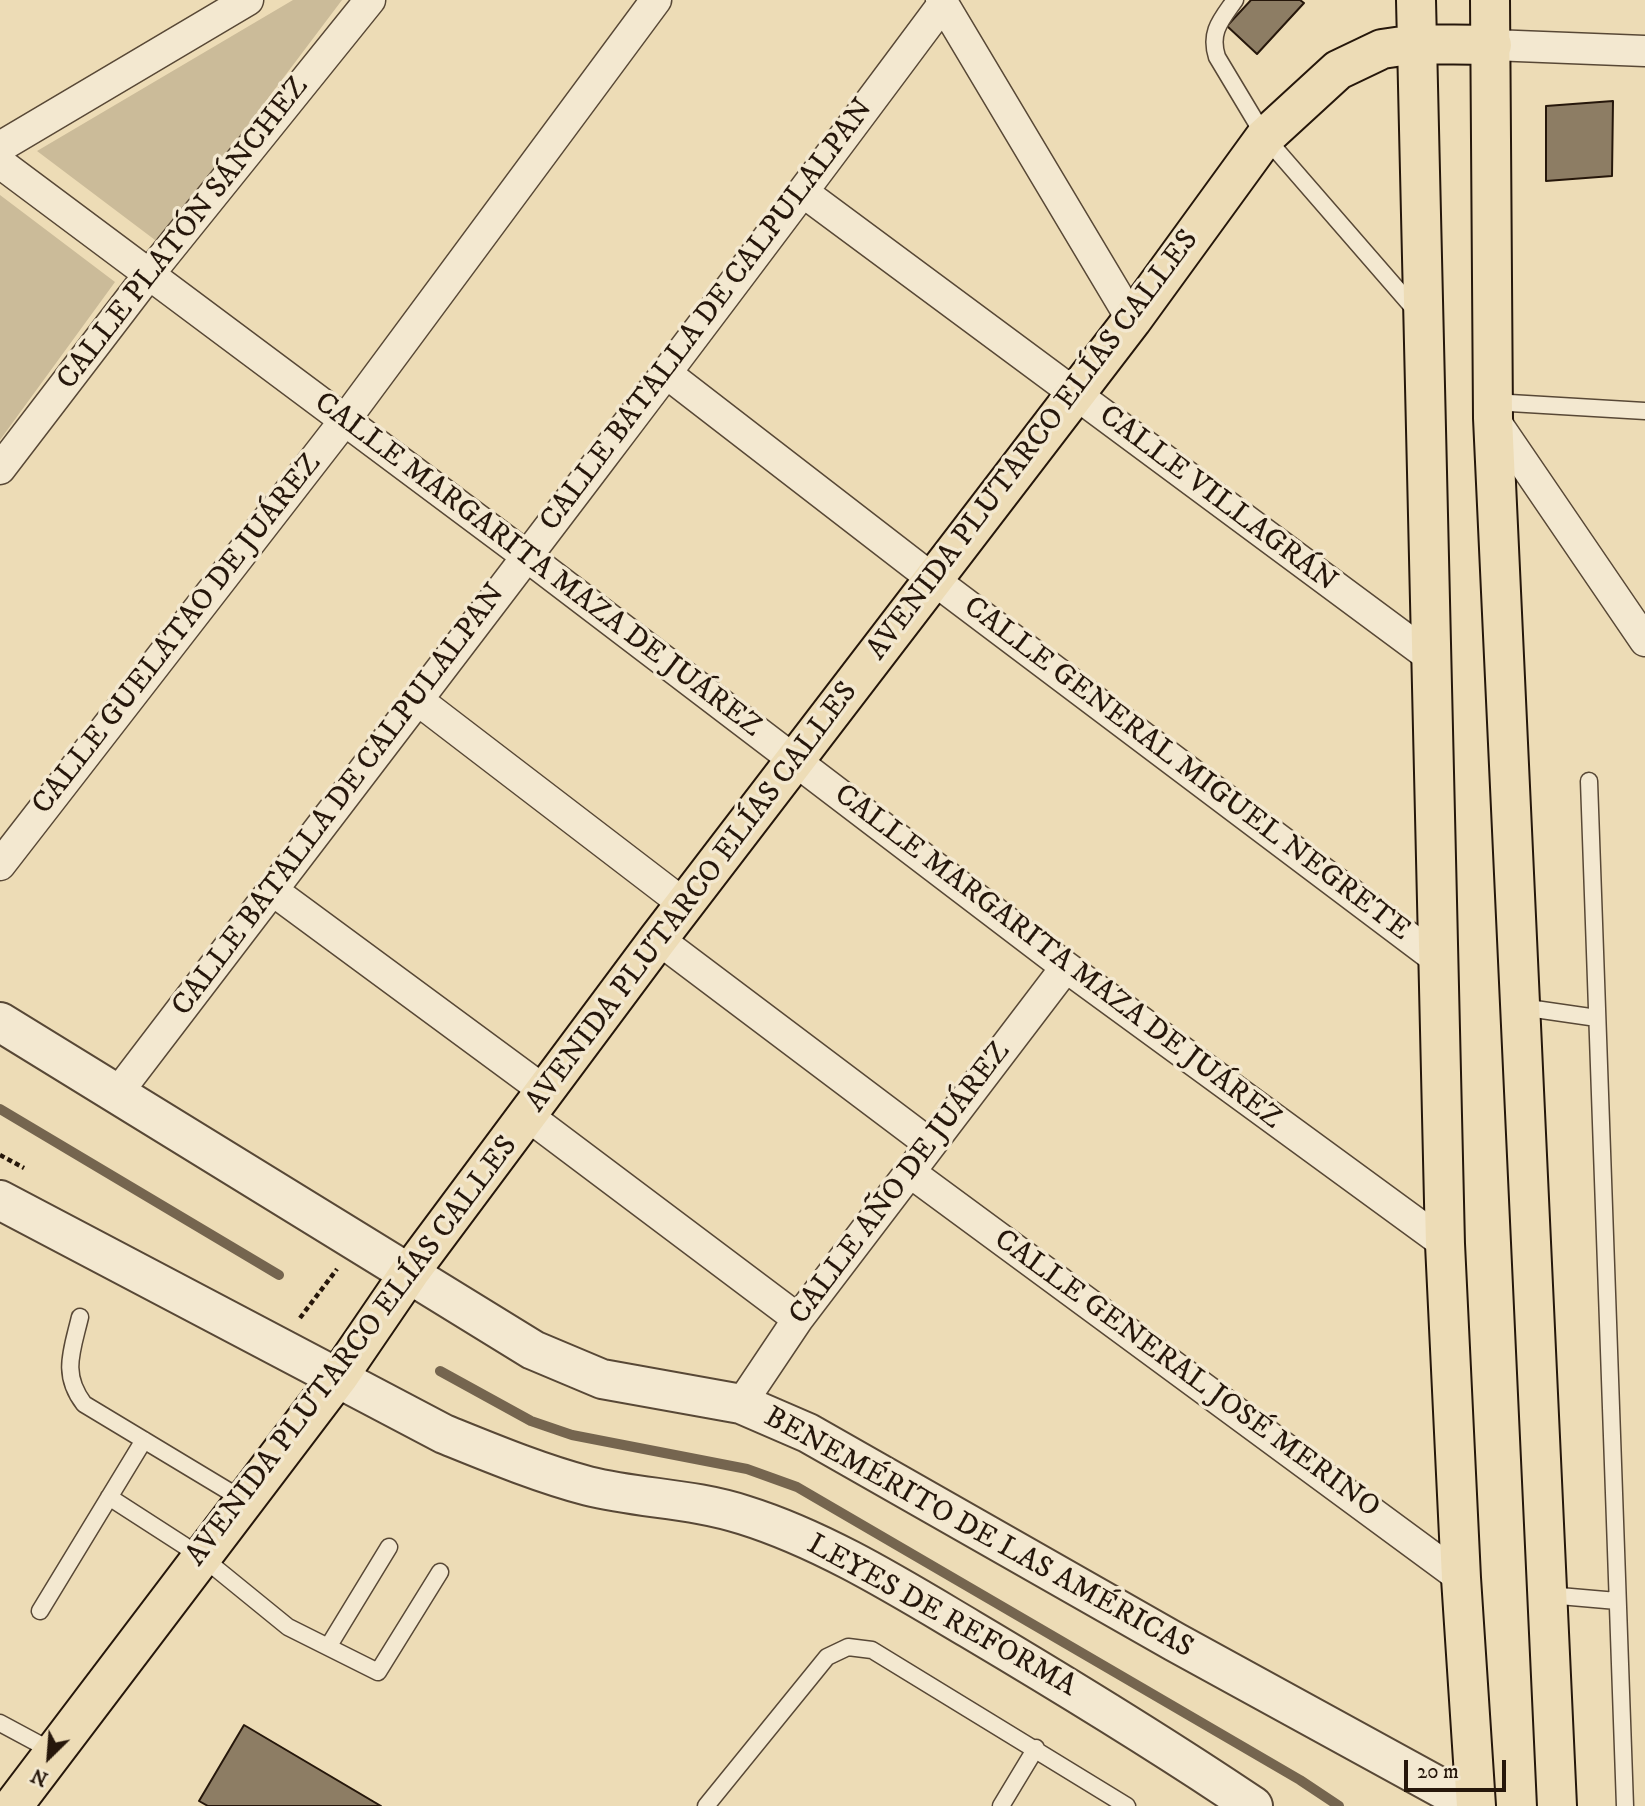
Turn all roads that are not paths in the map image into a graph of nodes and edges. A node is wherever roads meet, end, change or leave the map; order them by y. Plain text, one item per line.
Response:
1 (247, 0) edge
2 (370, 0) edge
3 (656, 0) edge
4 (1236, 0) edge
5 (1416, 0) edge
6 (1490, 0) edge
7 (942, 2) edge
8 (1416, 44) junction
9 (1492, 45) junction
10 (1645, 51) edge
11 (1265, 137) junction
12 (0, 147) edge
13 (0, 163) edge
14 (803, 192) junction
15 (150, 273) junction
16 (1423, 319) junction
17 (1132, 320) junction
18 (666, 373) junction
19 (1075, 394) junction
20 (1493, 410) junction
21 (1645, 411) edge
22 (345, 420) junction
23 (0, 470) edge
24 (525, 555) junction
25 (934, 579) junction
26 (1645, 641) edge
27 (1429, 656) junction
28 (419, 701) junction
29 (794, 763) junction
30 (1589, 781) dead end
31 (0, 865) edge
32 (272, 890) junction
33 (684, 904) junction
34 (658, 939) junction
35 (1440, 961) junction
36 (1066, 967) junction
37 (1521, 1007) junction
38 (1597, 1018) junction
39 (0, 1022) edge
40 (116, 1095) junction
41 (537, 1104) junction
42 (930, 1144) junction
43 (911, 1173) junction
44 (0, 1200) edge
45 (1445, 1244) junction
46 (402, 1285) junction
47 (80, 1317) dead end
48 (798, 1319) junction
49 (347, 1365) junction
50 (741, 1404) junction
51 (144, 1440) junction
52 (109, 1497) junction
53 (245, 1501) junction
54 (389, 1547) dead end
55 (202, 1557) junction
56 (439, 1572) dead end
57 (1461, 1578) junction
58 (1548, 1595) junction
59 (1617, 1601) junction
60 (40, 1611) dead end
61 (328, 1647) junction
62 (0, 1723) edge
63 (1036, 1748) junction
64 (54, 1752) junction
65 (13, 1806) edge
66 (706, 1806) edge
67 (1001, 1806) edge
68 (1127, 1806) edge
69 (1253, 1806) edge
70 (1475, 1806) edge
71 (1557, 1806) edge
72 (1625, 1806) edge

1 - 12 street
2 - 15 street, CALLE PLATÓN SÁNCHEZ
3 - 22 street, CALLE GUELATAO DE JUÁREZ
4 - 11 lane
5 - 8 main road
6 - 9 main road
7 - 14 street, CALLE BATALLA DE CALPULALPAN
7 - 17 street
8 - 9 main road, AVENIDA PLUTARCO ELÍAS CALLES
8 - 11 main road, AVENIDA PLUTARCO ELÍAS CALLES
8 - 16 main road
9 - 10 street
9 - 20 main road
11 - 16 lane
11 - 17 main road, AVENIDA PLUTARCO ELÍAS CALLES
13 - 15 street, CALLE MARGARITA MAZA DE JUÁREZ
14 - 18 street, CALLE BATALLA DE CALPULALPAN
14 - 19 street, CALLE VILLAGRÁN
15 - 22 street, CALLE MARGARITA MAZA DE JUÁREZ
15 - 23 street, CALLE PLATÓN SÁNCHEZ
16 - 27 main road
17 - 19 main road, AVENIDA PLUTARCO ELÍAS CALLES
18 - 24 street, CALLE BATALLA DE CALPULALPAN
18 - 25 street, CALLE GENERAL MIGUEL NEGRETE
19 - 25 main road, AVENIDA PLUTARCO ELÍAS CALLES
19 - 27 street, CALLE VILLAGRÁN
20 - 21 lane
20 - 26 street
20 - 37 main road
22 - 24 street, CALLE MARGARITA MAZA DE JUÁREZ
22 - 31 street, CALLE GUELATAO DE JUÁREZ
24 - 28 street, CALLE BATALLA DE CALPULALPAN
24 - 29 street, CALLE MARGARITA MAZA DE JUÁREZ
25 - 29 main road, AVENIDA PLUTARCO ELÍAS CALLES
25 - 35 street, CALLE GENERAL MIGUEL NEGRETE
27 - 35 main road
28 - 32 street, CALLE BATALLA DE CALPULALPAN
28 - 33 street
29 - 33 main road, AVENIDA PLUTARCO ELÍAS CALLES
29 - 36 street, CALLE MARGARITA MAZA DE JUÁREZ
30 - 38 lane
32 - 40 street, CALLE BATALLA DE CALPULALPAN
32 - 41 street
33 - 34 main road, AVENIDA PLUTARCO ELÍAS CALLES
34 - 41 main road, AVENIDA PLUTARCO ELÍAS CALLES
34 - 42 street
35 - 45 main road
36 - 42 street, CALLE AÑO DE JUÁREZ
36 - 45 street, CALLE MARGARITA MAZA DE JUÁREZ
37 - 38 lane
37 - 58 main road
38 - 59 lane
39 - 40 street, BENEMÉRITO DE LAS AMÉRICAS
40 - 46 street, BENEMÉRITO DE LAS AMÉRICAS
41 - 46 main road, AVENIDA PLUTARCO ELÍAS CALLES
41 - 48 street
42 - 43 street, CALLE AÑO DE JUÁREZ
43 - 48 street, CALLE AÑO DE JUÁREZ
43 - 57 street, CALLE GENERAL JOSÉ MERINO
44 - 49 street, LEYES DE REFORMA
45 - 57 main road
46 - 49 main road, AVENIDA PLUTARCO ELÍAS CALLES
46 - 50 street, BENEMÉRITO DE LAS AMÉRICAS
47 - 51 lane
48 - 50 street, CALLE AÑO DE JUÁREZ
49 - 53 main road, AVENIDA PLUTARCO ELÍAS CALLES
49 - 69 street, LEYES DE REFORMA
50 - 70 street, BENEMÉRITO DE LAS AMÉRICAS
51 - 52 lane
51 - 53 lane
52 - 55 lane
52 - 60 lane
53 - 55 main road, AVENIDA PLUTARCO ELÍAS CALLES
54 - 61 lane
55 - 61 lane
55 - 64 main road, AVENIDA PLUTARCO ELÍAS CALLES
56 - 61 lane
57 - 70 main road
58 - 59 lane
58 - 71 main road
59 - 72 lane
62 - 64 lane
63 - 66 lane
63 - 67 lane
63 - 68 lane
64 - 65 main road, AVENIDA PLUTARCO ELÍAS CALLES

